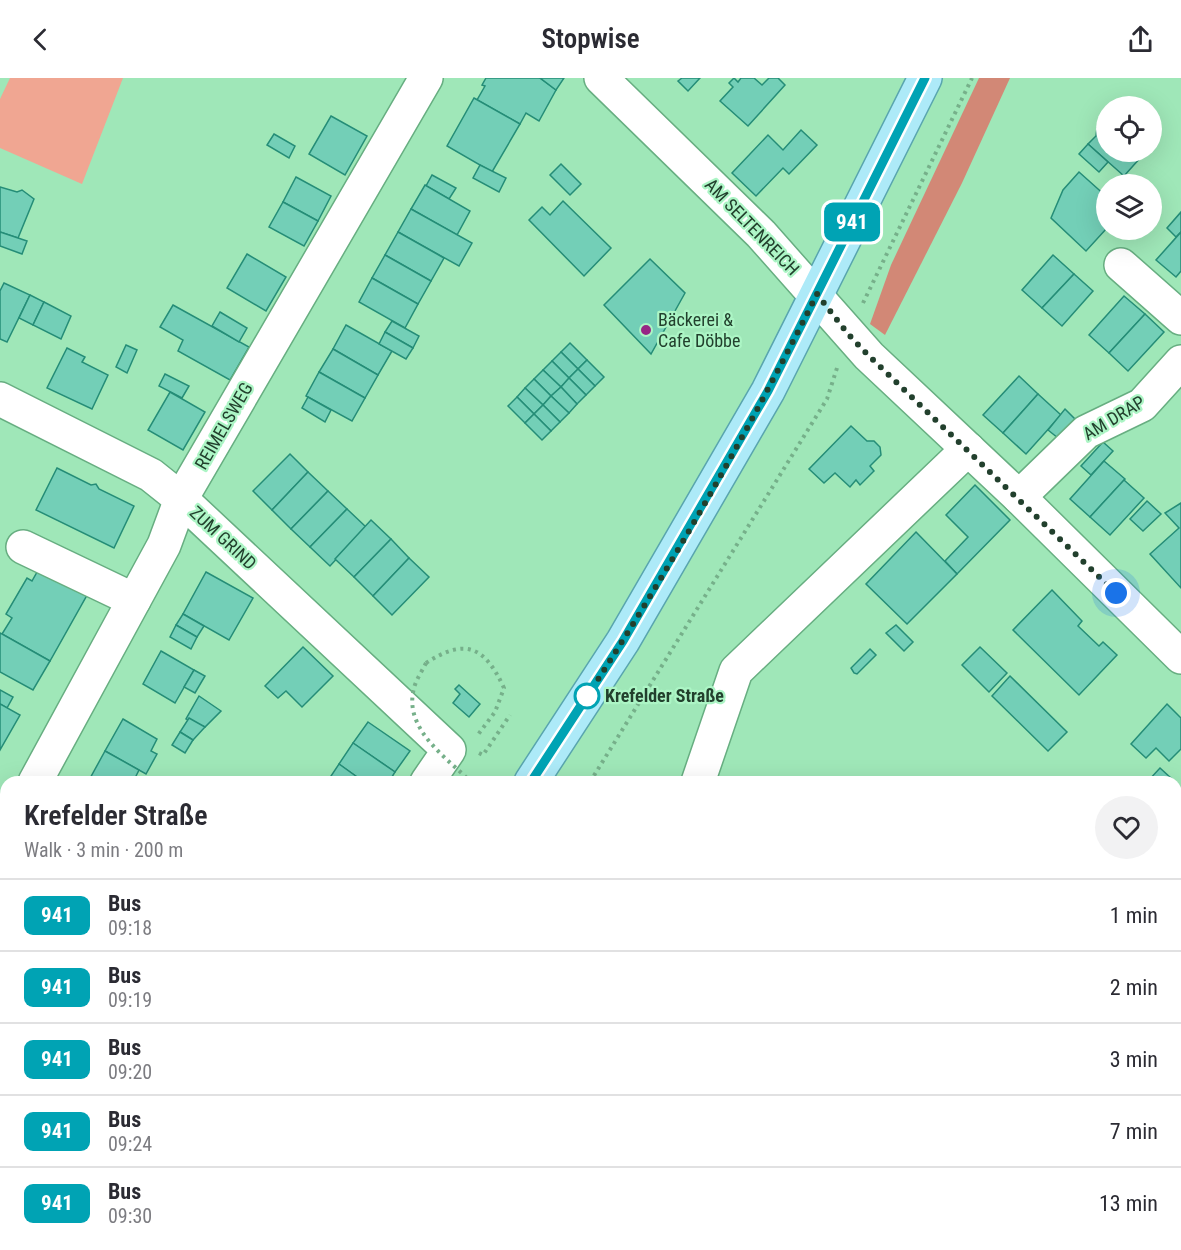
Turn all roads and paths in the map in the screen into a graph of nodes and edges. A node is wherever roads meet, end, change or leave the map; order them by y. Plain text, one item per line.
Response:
1 (426, 78) edge
2 (601, 78) edge
3 (925, 78) edge
4 (972, 78) edge
5 (1121, 265) dead end
6 (817, 294) junction
7 (1181, 318) edge
8 (848, 334) junction
9 (1181, 362) edge
10 (0, 399) edge
11 (968, 448) junction
12 (1019, 497) junction
13 (181, 499) junction
14 (23, 547) dead end
15 (134, 600) junction
16 (1181, 657) edge
17 (510, 715) dead end
18 (457, 747) junction
19 (38, 776) edge
20 (432, 776) edge
21 (465, 776) edge
22 (535, 776) edge
23 (594, 776) edge
24 (700, 776) edge

1 - 13 street, REIMELSWEG
2 - 6 street, AM SELTENREICH
3 - 6 main road
4 - 8 path
5 - 7 street
6 - 8 street, AM SELTENREICH
6 - 22 main road
8 - 11 street, AM SELTENREICH
8 - 23 path
9 - 12 street, AM DRAP
10 - 13 street, ZUM GRIND
11 - 12 street, AM SELTENREICH
11 - 24 street
12 - 16 street, AM SELTENREICH
13 - 15 street, REIMELSWEG
13 - 18 street, ZUM GRIND
14 - 15 street
15 - 19 street, REIMELSWEG
17 - 18 path
18 - 20 street
18 - 21 path, bridge

